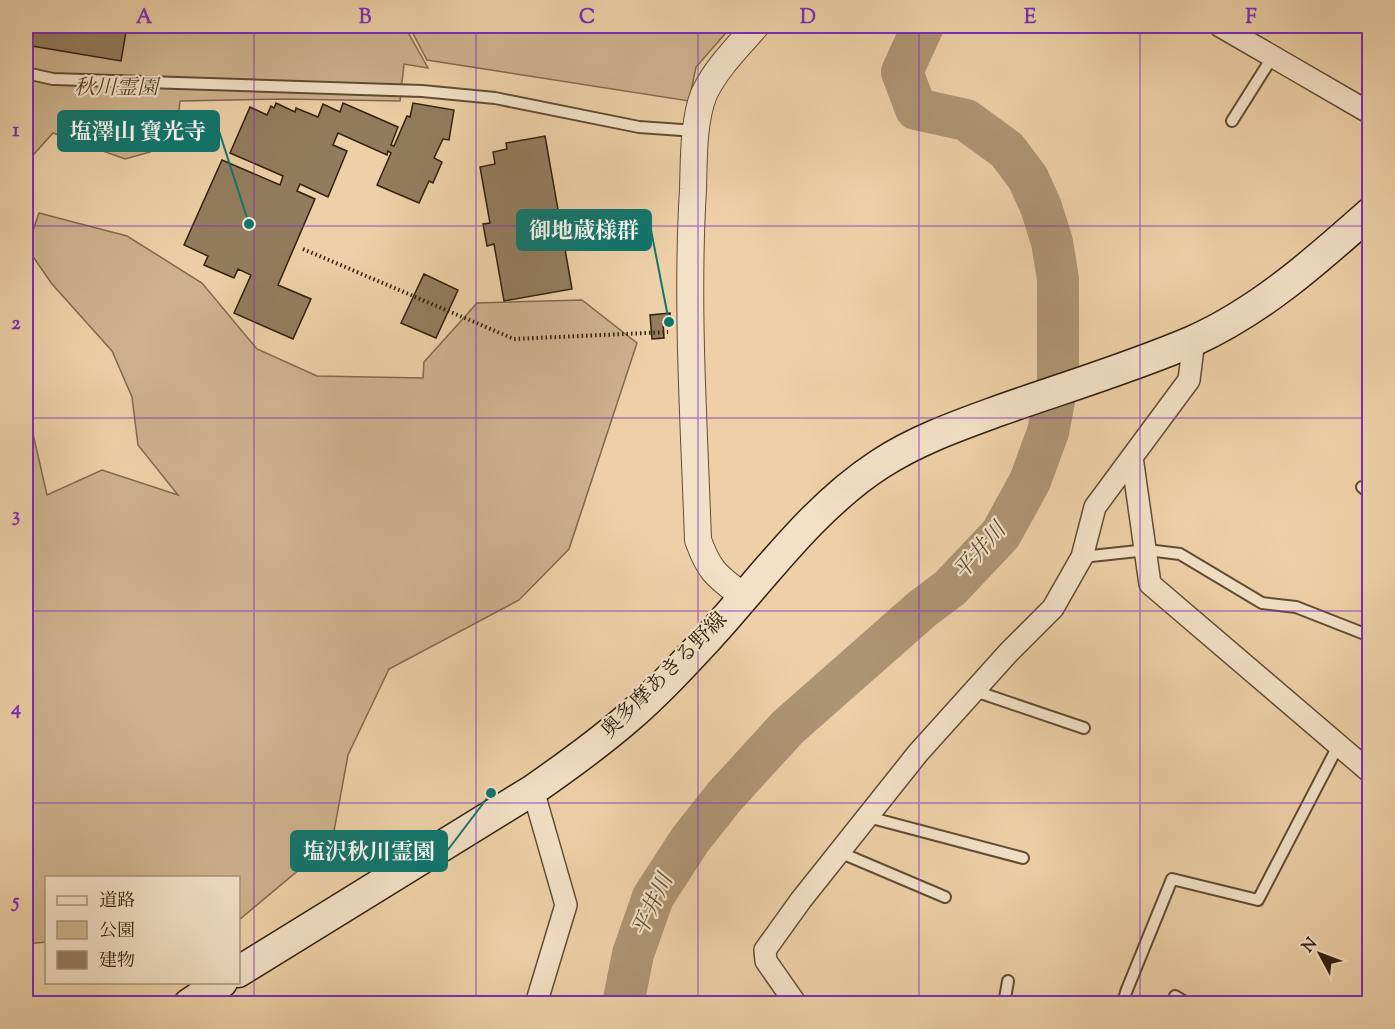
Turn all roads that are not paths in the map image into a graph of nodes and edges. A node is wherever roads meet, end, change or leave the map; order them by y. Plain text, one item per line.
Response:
1 (756, 26) edge
2 (1220, 26) edge
3 (1273, 56) junction
4 (26, 73) edge
5 (1370, 113) edge
6 (1232, 121) dead end
7 (696, 131) junction
8 (1370, 213) edge
9 (1194, 340) junction
10 (1132, 457) junction
11 (1147, 550) junction
12 (1082, 556) junction
13 (744, 597) junction
14 (1370, 636) edge
15 (975, 691) junction
16 (1084, 728) dead end
17 (1338, 746) junction
18 (1370, 772) edge
19 (533, 790) junction
20 (868, 817) junction
21 (839, 852) junction
22 (1023, 858) dead end
23 (945, 897) dead end
24 (240, 971) edge
25 (1008, 981) dead end
26 (219, 984) edge
27 (1174, 996) dead end
28 (189, 1004) edge
29 (536, 1004) edge
30 (796, 1004) edge
31 (1004, 1004) edge
32 (1123, 1004) edge
33 (1189, 1004) edge

1 - 7 street
2 - 3 street
3 - 5 street
3 - 6 lane
4 - 7 lane
7 - 13 street
8 - 9 main road
9 - 10 street
9 - 13 main road, 奥多摩あきる野線
10 - 11 street
10 - 12 street
11 - 12 lane
11 - 14 lane
11 - 17 street
12 - 15 street
13 - 19 main road, 奥多摩あきる野線
15 - 16 lane
15 - 20 street
17 - 18 street
17 - 32 lane
19 - 24 main road, 奥多摩あきる野線
19 - 29 street
20 - 21 street
20 - 22 lane
21 - 23 lane
21 - 30 street
25 - 31 lane
26 - 28 main road
27 - 33 lane

